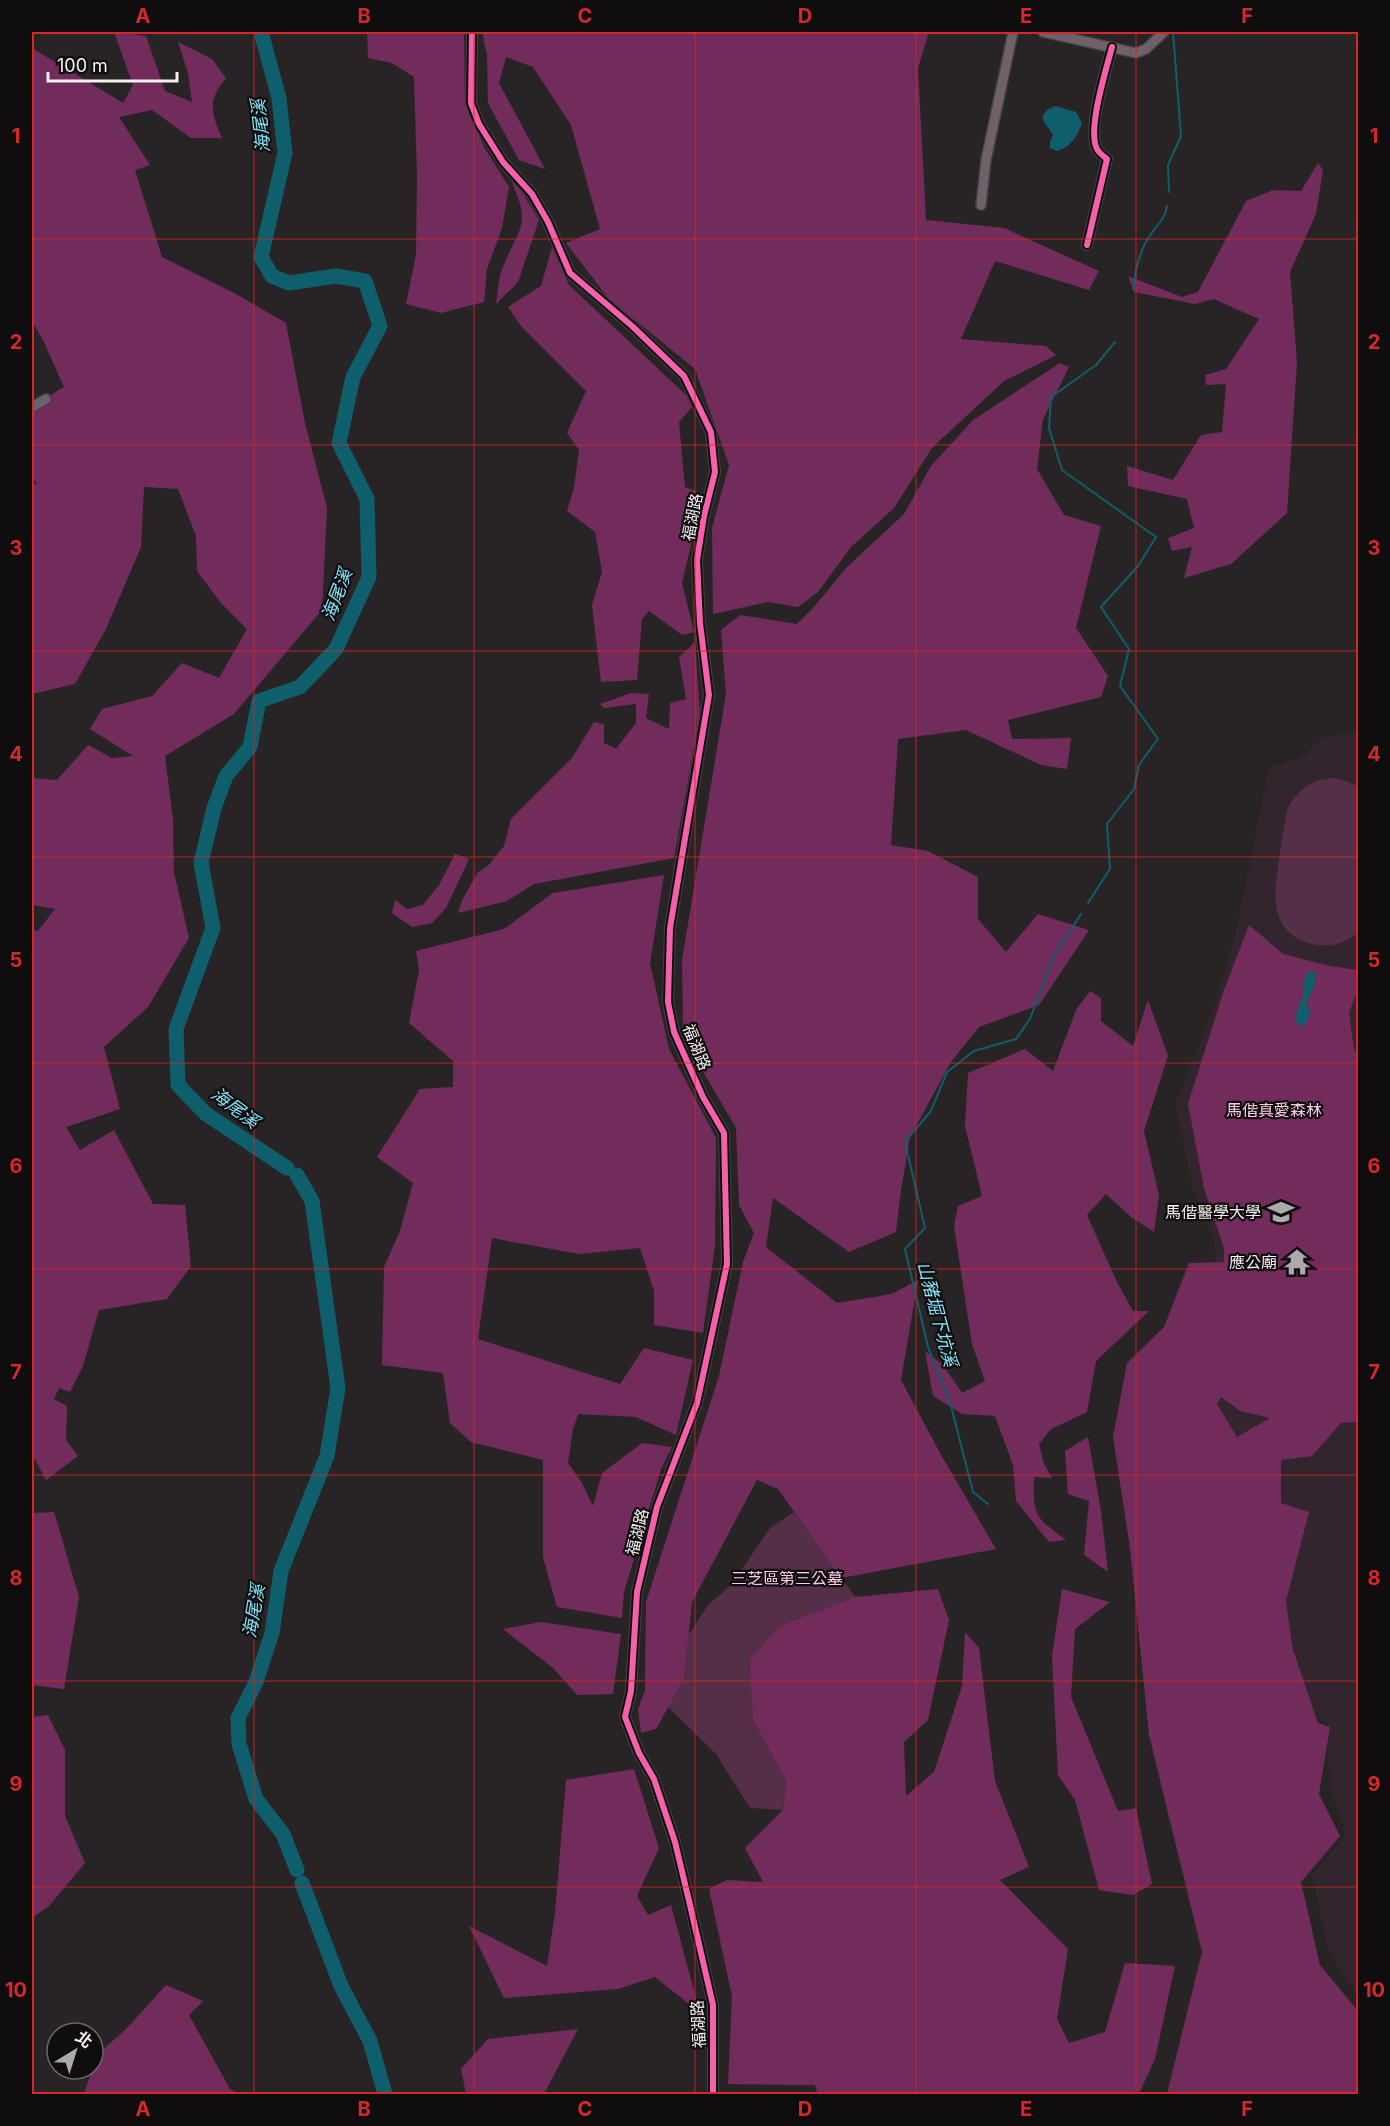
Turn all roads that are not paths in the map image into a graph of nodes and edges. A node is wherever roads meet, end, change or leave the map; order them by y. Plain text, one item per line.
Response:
1 (472, 32) edge
2 (1013, 32) edge
3 (1043, 32) edge
4 (1164, 32) edge
5 (1112, 47) junction
6 (981, 205) dead end
7 (1087, 245) dead end
8 (46, 399) dead end
9 (32, 407) edge
10 (713, 2094) edge

1 - 10 street, 福湖路
2 - 6 street
3 - 5 street
4 - 5 street
5 - 7 street
8 - 9 street

